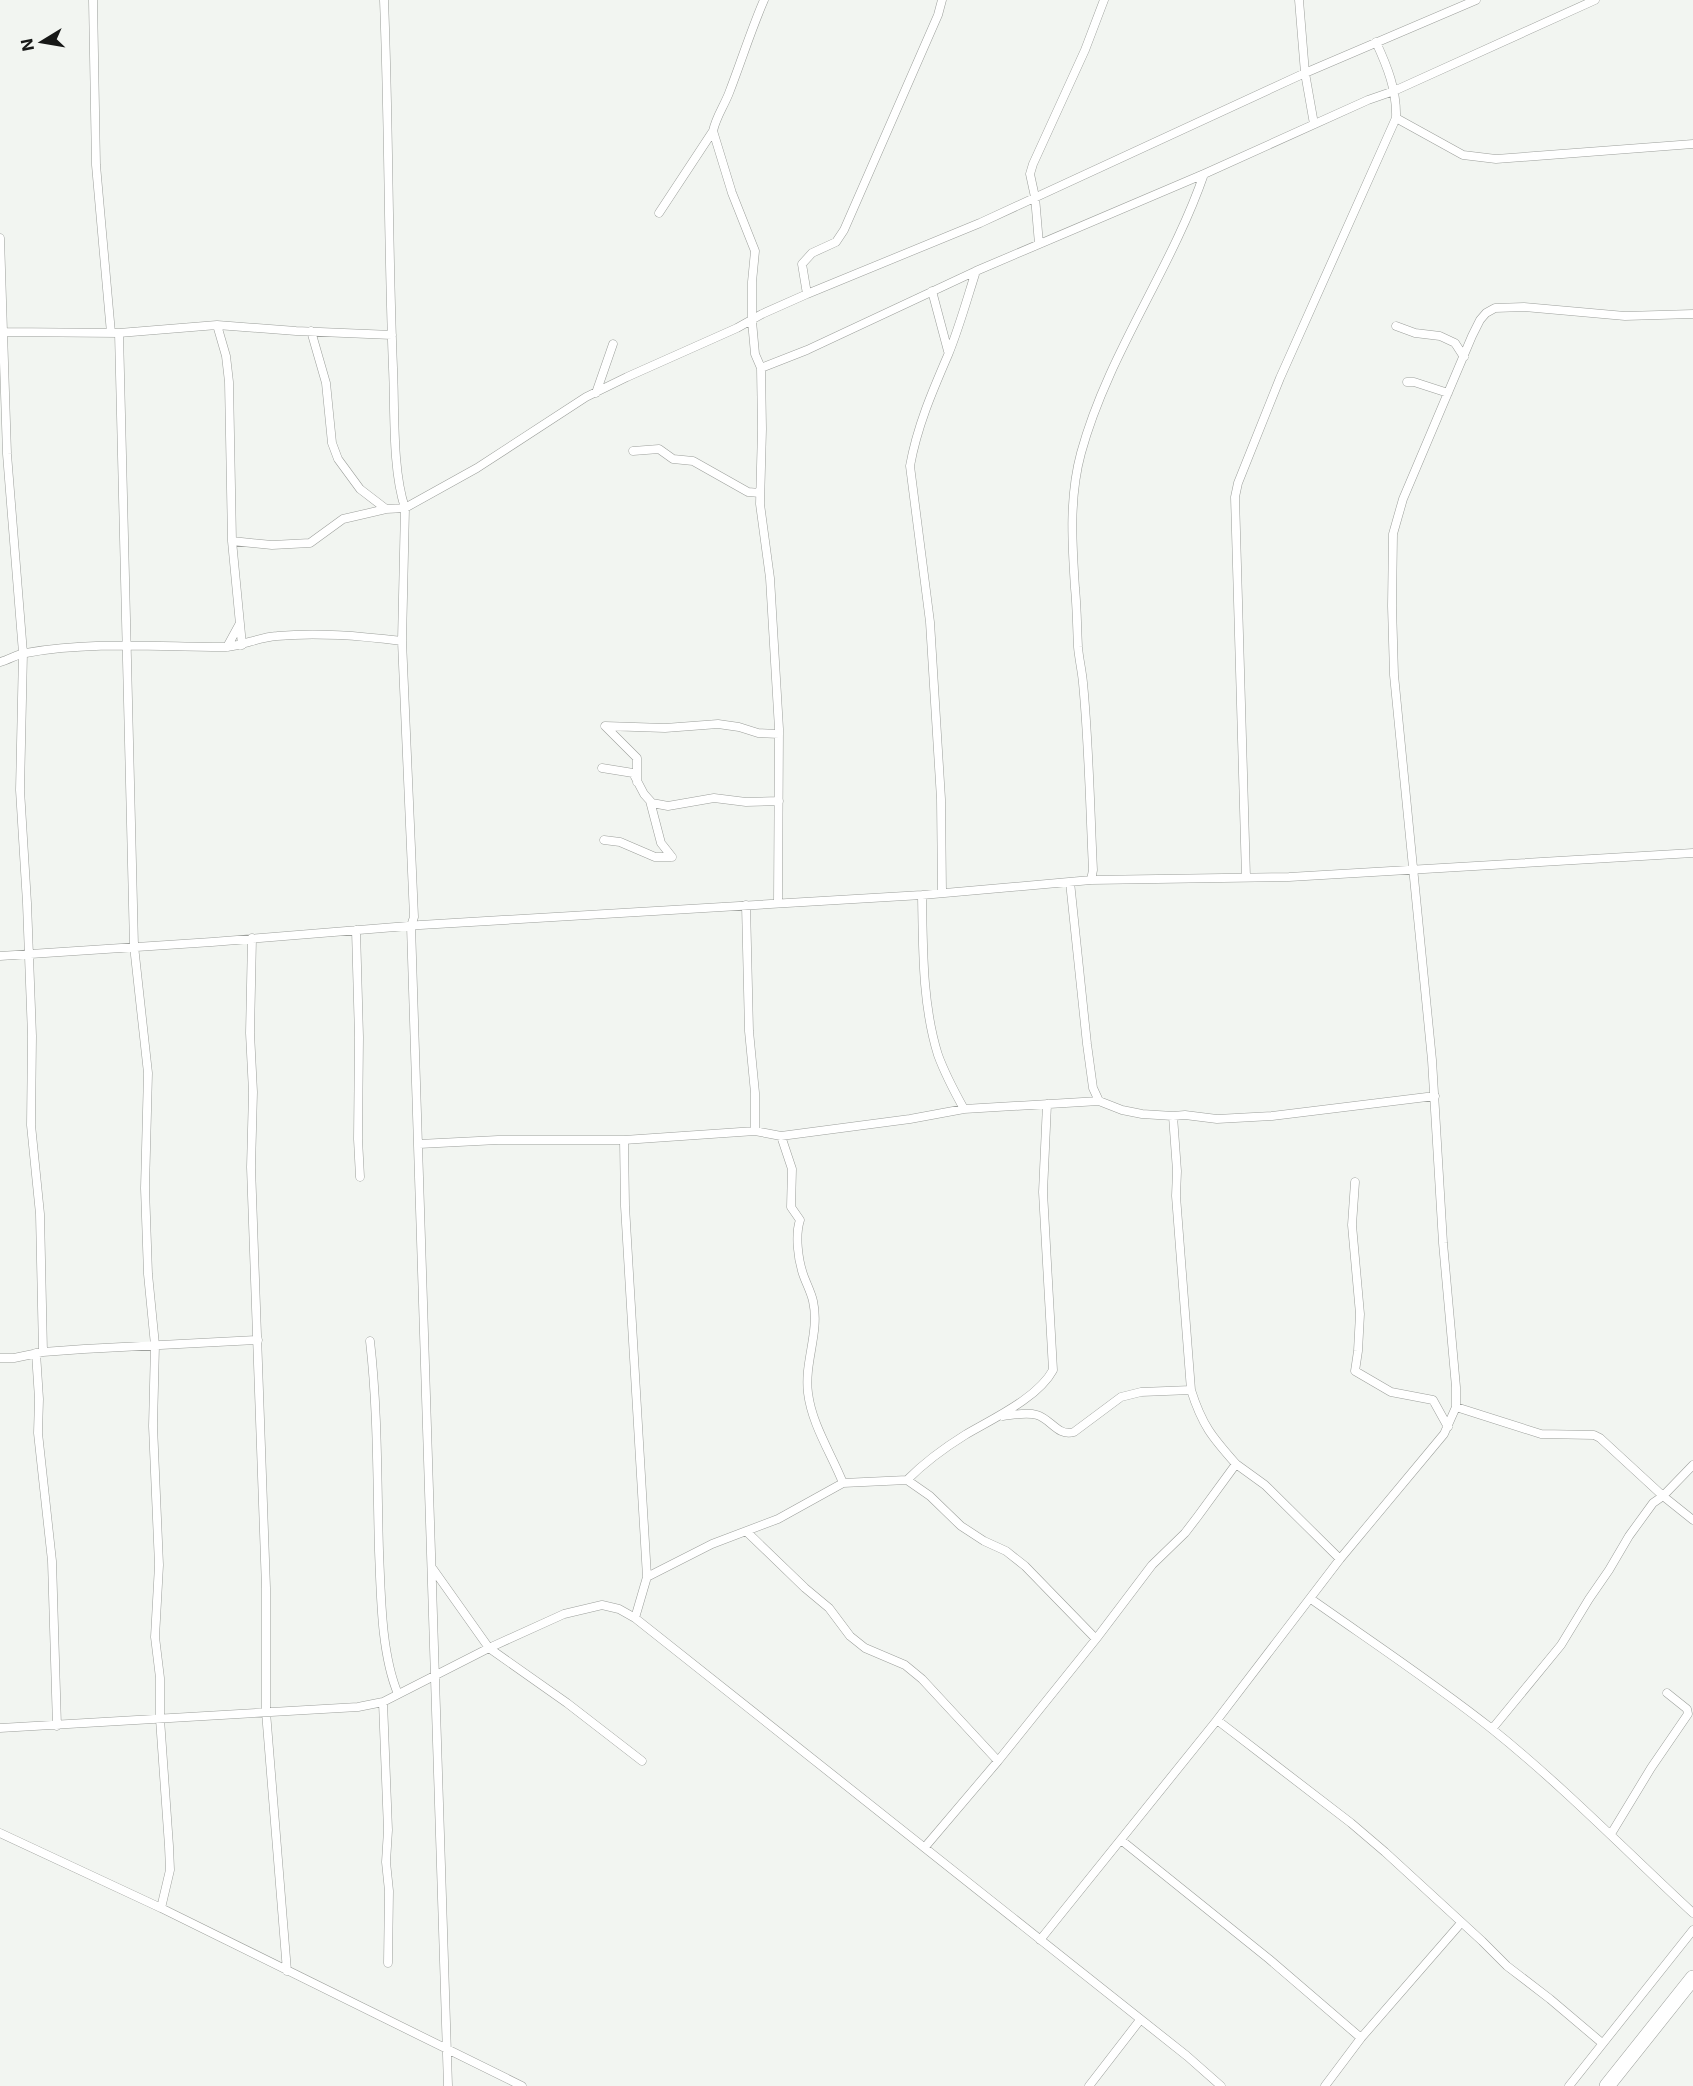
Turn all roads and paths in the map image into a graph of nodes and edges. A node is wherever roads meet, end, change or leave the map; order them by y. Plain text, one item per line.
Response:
1 (93, 0) edge
2 (384, 0) edge
3 (764, 0) edge
4 (942, 0) edge
5 (1104, 0) edge
6 (1299, 0) edge
7 (1476, 0) edge
8 (1595, 0) edge
9 (1376, 42) junction
10 (1305, 73) junction
11 (1394, 91) junction
12 (1396, 118) junction
13 (1314, 124) junction
14 (713, 131) junction
15 (1693, 144) edge
16 (1204, 174) junction
17 (1035, 197) junction
18 (659, 213) dead end
19 (0, 238) edge
20 (1039, 244) junction
21 (976, 271) junction
22 (932, 291) junction
23 (807, 294) junction
24 (1693, 314) edge
25 (752, 321) junction
26 (218, 325) junction
27 (1396, 326) dead end
28 (311, 331) junction
29 (2, 332) edge
30 (115, 333) junction
31 (392, 334) junction
32 (613, 345) dead end
33 (949, 353) junction
34 (1464, 357) junction
35 (761, 368) junction
36 (1407, 382) dead end
37 (596, 393) junction
38 (1448, 393) junction
39 (633, 451) dead end
40 (760, 493) junction
41 (405, 508) junction
42 (386, 509) junction
43 (232, 541) junction
44 (239, 625) junction
45 (402, 641) junction
46 (127, 645) junction
47 (242, 645) junction
48 (227, 647) junction
49 (24, 653) junction
50 (0, 662) edge
51 (779, 734) junction
52 (602, 768) dead end
53 (637, 782) junction
54 (650, 800) junction
55 (778, 801) junction
56 (604, 840) dead end
57 (1693, 854) edge
58 (1413, 868) junction
59 (1246, 877) junction
60 (1091, 880) junction
61 (1070, 882) junction
62 (942, 892) junction
63 (921, 895) junction
64 (778, 903) junction
65 (746, 905) junction
66 (411, 926) junction
67 (356, 930) junction
68 (252, 939) junction
69 (134, 946) junction
70 (28, 955) junction
71 (0, 956) edge
72 (1435, 1096) junction
73 (1094, 1099) junction
74 (1047, 1104) junction
75 (964, 1109) junction
76 (1173, 1116) junction
77 (755, 1131) junction
78 (781, 1136) junction
79 (624, 1140) junction
80 (419, 1144) junction
81 (360, 1177) dead end
82 (1354, 1182) dead end
83 (258, 1340) junction
84 (370, 1341) dead end
85 (155, 1345) junction
86 (39, 1353) junction
87 (0, 1358) edge
88 (1191, 1390) junction
89 (1456, 1407) junction
90 (998, 1416) junction
91 (1448, 1427) junction
92 (1236, 1464) junction
93 (1693, 1465) edge
94 (907, 1480) junction
95 (843, 1483) junction
96 (1663, 1496) junction
97 (1693, 1520) edge
98 (747, 1532) junction
99 (1341, 1559) junction
100 (432, 1568) junction
101 (647, 1577) junction
102 (1311, 1599) junction
103 (635, 1618) junction
104 (1096, 1639) junction
105 (489, 1648) junction
106 (436, 1675) junction
107 (1667, 1693) dead end
108 (398, 1694) junction
109 (383, 1701) junction
110 (266, 1712) junction
111 (160, 1719) junction
112 (1216, 1720) junction
113 (57, 1726) junction
114 (0, 1728) edge
115 (1492, 1730) junction
116 (642, 1761) dead end
117 (998, 1761) junction
118 (0, 1833) edge
119 (1611, 1834) junction
120 (1121, 1840) junction
121 (925, 1847) junction
122 (161, 1908) junction
123 (1693, 1913) edge
124 (1461, 1923) junction
125 (1693, 1930) edge
126 (1040, 1940) junction
127 (388, 1963) dead end
128 (287, 1971) junction
129 (1693, 1978) edge
130 (1140, 2020) junction
131 (1361, 2038) junction
132 (1602, 2043) junction
133 (447, 2049) junction
134 (448, 2086) edge
135 (522, 2086) edge
136 (1089, 2086) edge
137 (1221, 2086) edge
138 (1324, 2086) edge
139 (1569, 2086) edge
140 (1607, 2086) edge

1 - 30 street
2 - 31 street
3 - 14 street
4 - 23 street
5 - 17 street
6 - 10 street
7 - 9 street
8 - 11 street
9 - 10 street
9 - 11 street
10 - 13 street
10 - 17 street
11 - 12 street
11 - 13 street
12 - 15 street
12 - 59 street
13 - 16 street
14 - 18 street
14 - 25 street
16 - 20 street
16 - 60 street
17 - 20 street
17 - 23 street
19 - 29 street
20 - 21 street
21 - 22 street
21 - 33 street
22 - 33 street
22 - 35 street
23 - 25 street
24 - 34 street
25 - 35 street
25 - 37 street
26 - 28 street
26 - 30 street
26 - 43 street
27 - 34 street
28 - 31 street
28 - 42 street
29 - 30 street
29 - 49 street
30 - 46 street
31 - 41 street
32 - 37 street
33 - 62 street
34 - 38 street
35 - 40 street
36 - 38 street
37 - 41 street
38 - 58 street
39 - 40 street
40 - 51 street
41 - 42 street
41 - 45 street
42 - 43 street
43 - 44 street
44 - 47 street
44 - 48 street
45 - 47 street
45 - 66 street
46 - 48 street
46 - 49 street
46 - 69 street
47 - 48 street
49 - 50 street
49 - 70 street
51 - 53 street
51 - 55 street
52 - 53 street
53 - 54 street
54 - 55 street
54 - 56 street
55 - 64 street
57 - 58 street
58 - 59 street
58 - 72 street
59 - 60 street
60 - 61 street
61 - 62 street
61 - 73 street
62 - 63 street
63 - 64 street
63 - 75 street
64 - 65 street
65 - 66 street
65 - 77 street
66 - 67 street
66 - 80 street
67 - 68 street
67 - 81 street
68 - 69 street
68 - 83 street
69 - 70 street
69 - 85 street
70 - 71 street
70 - 86 street
72 - 76 street
72 - 89 street
73 - 74 street
73 - 76 street
74 - 75 street
74 - 90 street
75 - 78 street
76 - 88 street
77 - 78 street
77 - 79 street
78 - 95 street
79 - 80 street
79 - 101 street
80 - 100 street
82 - 91 street
83 - 85 street
83 - 110 street
84 - 108 street
85 - 86 street
85 - 111 street
86 - 87 street
86 - 113 street
88 - 90 street
88 - 92 street
89 - 91 street
89 - 96 street
90 - 94 street
91 - 99 street
92 - 99 street
92 - 104 street
93 - 96 street
94 - 95 street
94 - 104 street
95 - 98 street
96 - 97 street
96 - 115 street
98 - 101 street
98 - 117 street
99 - 102 street
100 - 105 street
100 - 106 street
101 - 103 street
102 - 112 street
102 - 115 street
103 - 105 street
103 - 121 street
104 - 117 street
105 - 106 street
105 - 116 street
106 - 108 street
106 - 133 street
107 - 119 street
108 - 109 street
109 - 110 street
109 - 127 street
110 - 111 street
110 - 128 street
111 - 113 street
111 - 122 street
112 - 120 street
112 - 124 street
113 - 114 street
115 - 119 street
117 - 121 street
118 - 122 street
119 - 123 street
120 - 126 street
120 - 131 street
121 - 126 street
122 - 128 street
124 - 131 street
124 - 132 street
125 - 132 street
126 - 130 street
128 - 133 street
129 - 140 highway
130 - 136 street
130 - 137 street
131 - 138 street
132 - 139 street
133 - 134 street
133 - 135 street

